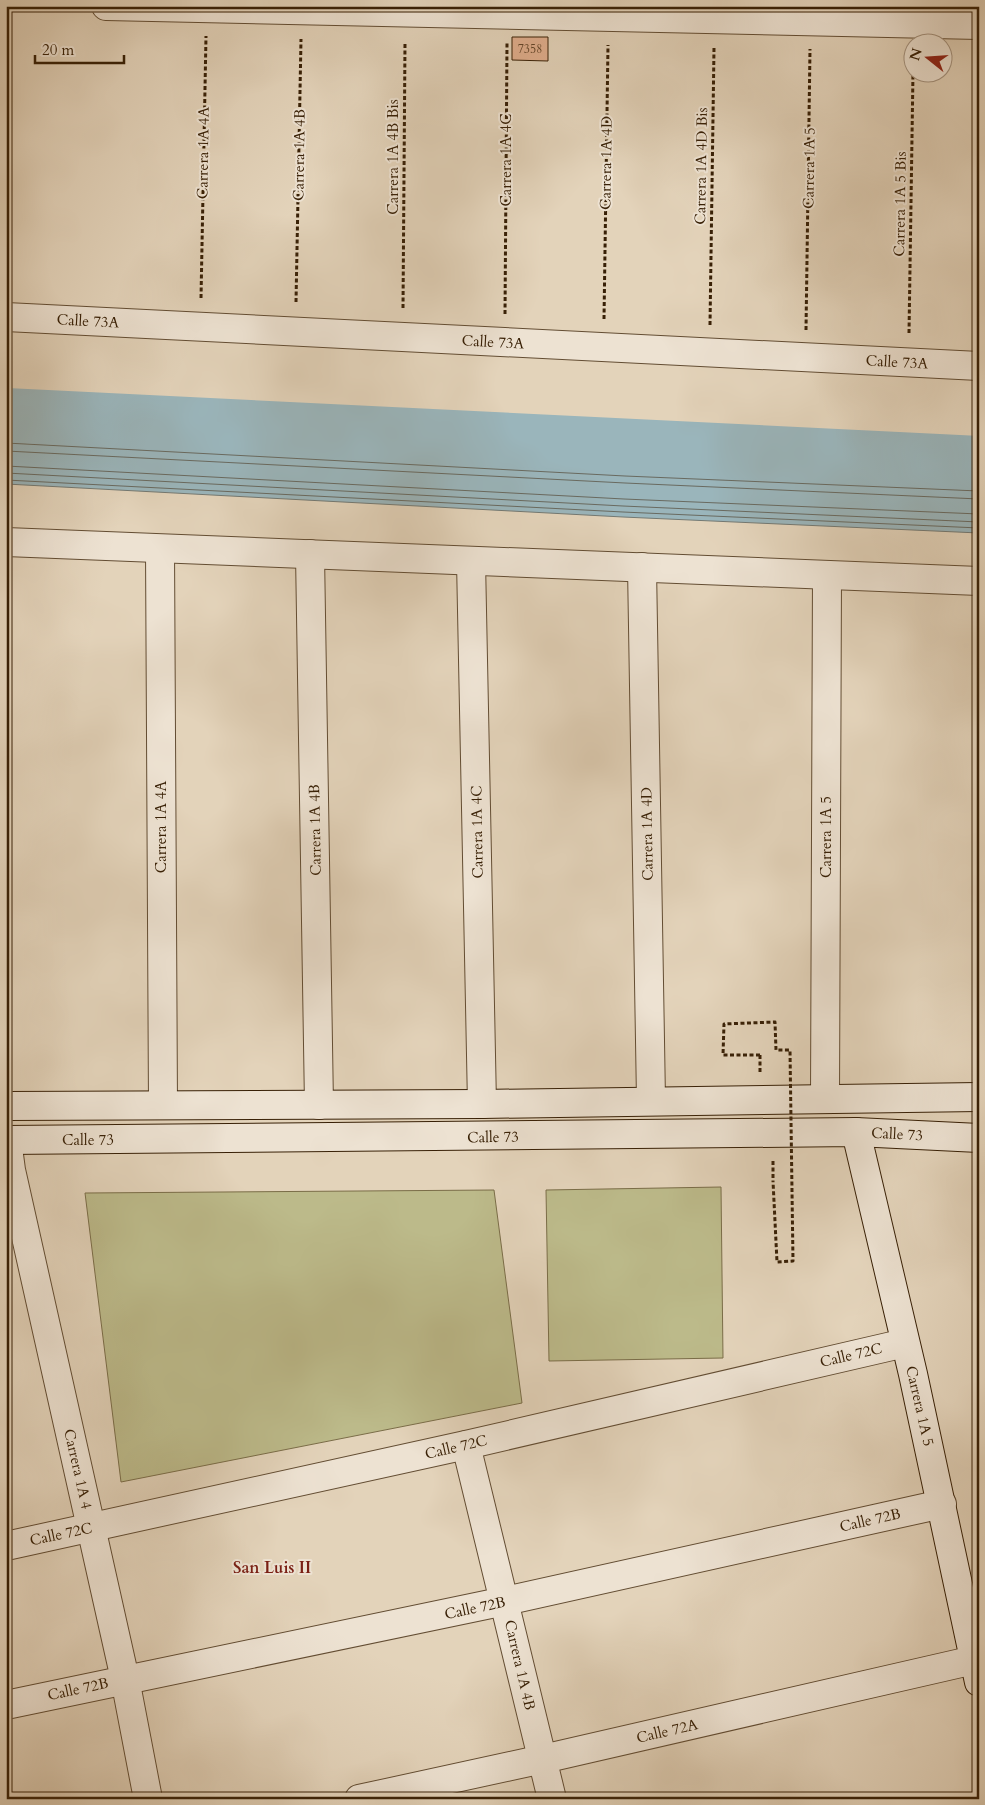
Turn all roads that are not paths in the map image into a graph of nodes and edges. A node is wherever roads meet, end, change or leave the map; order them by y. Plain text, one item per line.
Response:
1 (106, 6) edge
2 (979, 25) edge
3 (6, 317) edge
4 (979, 366) edge
5 (6, 542) edge
6 (160, 549) junction
7 (310, 554) junction
8 (471, 561) junction
9 (642, 568) junction
10 (827, 575) junction
11 (979, 581) edge
12 (979, 1097) edge
13 (825, 1099) junction
14 (651, 1100) junction
15 (482, 1104) junction
16 (319, 1105) junction
17 (6, 1106) edge
18 (162, 1106) junction
19 (856, 1132) junction
20 (979, 1138) edge
21 (7, 1140) edge
22 (905, 1343) junction
23 (466, 1445) junction
24 (942, 1504) junction
25 (91, 1527) junction
26 (6, 1546) edge
27 (506, 1601) junction
28 (976, 1671) edge
29 (125, 1679) junction
30 (6, 1705) edge
31 (543, 1759) junction
32 (148, 1799) edge
33 (359, 1799) edge
34 (552, 1799) edge

1 - 2 street
3 - 4 street, Calle 73A
5 - 6 street
6 - 7 street
6 - 18 street, Carrera 1A 4A
7 - 8 street
7 - 16 street, Carrera 1A 4B
8 - 9 street
8 - 15 street, Carrera 1A 4C
9 - 10 street
9 - 14 street, Carrera 1A 4D
10 - 11 street
10 - 13 street, Carrera 1A 5
12 - 13 street
13 - 14 street
14 - 15 street
15 - 16 street
16 - 18 street
17 - 18 street
19 - 20 street, Calle 73
19 - 21 street, Calle 73
19 - 22 street, Carrera 1A 5
21 - 25 street, Carrera 1A 4
22 - 23 street, Calle 72C
22 - 24 street, Carrera 1A 5
23 - 25 street, Calle 72C
23 - 27 street, Carrera 1A 4B
24 - 27 street, Calle 72B
24 - 28 street, Carrera 1A 5
25 - 26 street, Calle 72C
25 - 29 street, Carrera 1A 4
27 - 29 street, Calle 72B
27 - 31 street, Carrera 1A 4B
28 - 31 street, Calle 72A
29 - 30 street, Calle 72B
29 - 32 street, Carrera 1A 4
31 - 33 street, Calle 72A
31 - 34 street, Carrera 1A 4B

